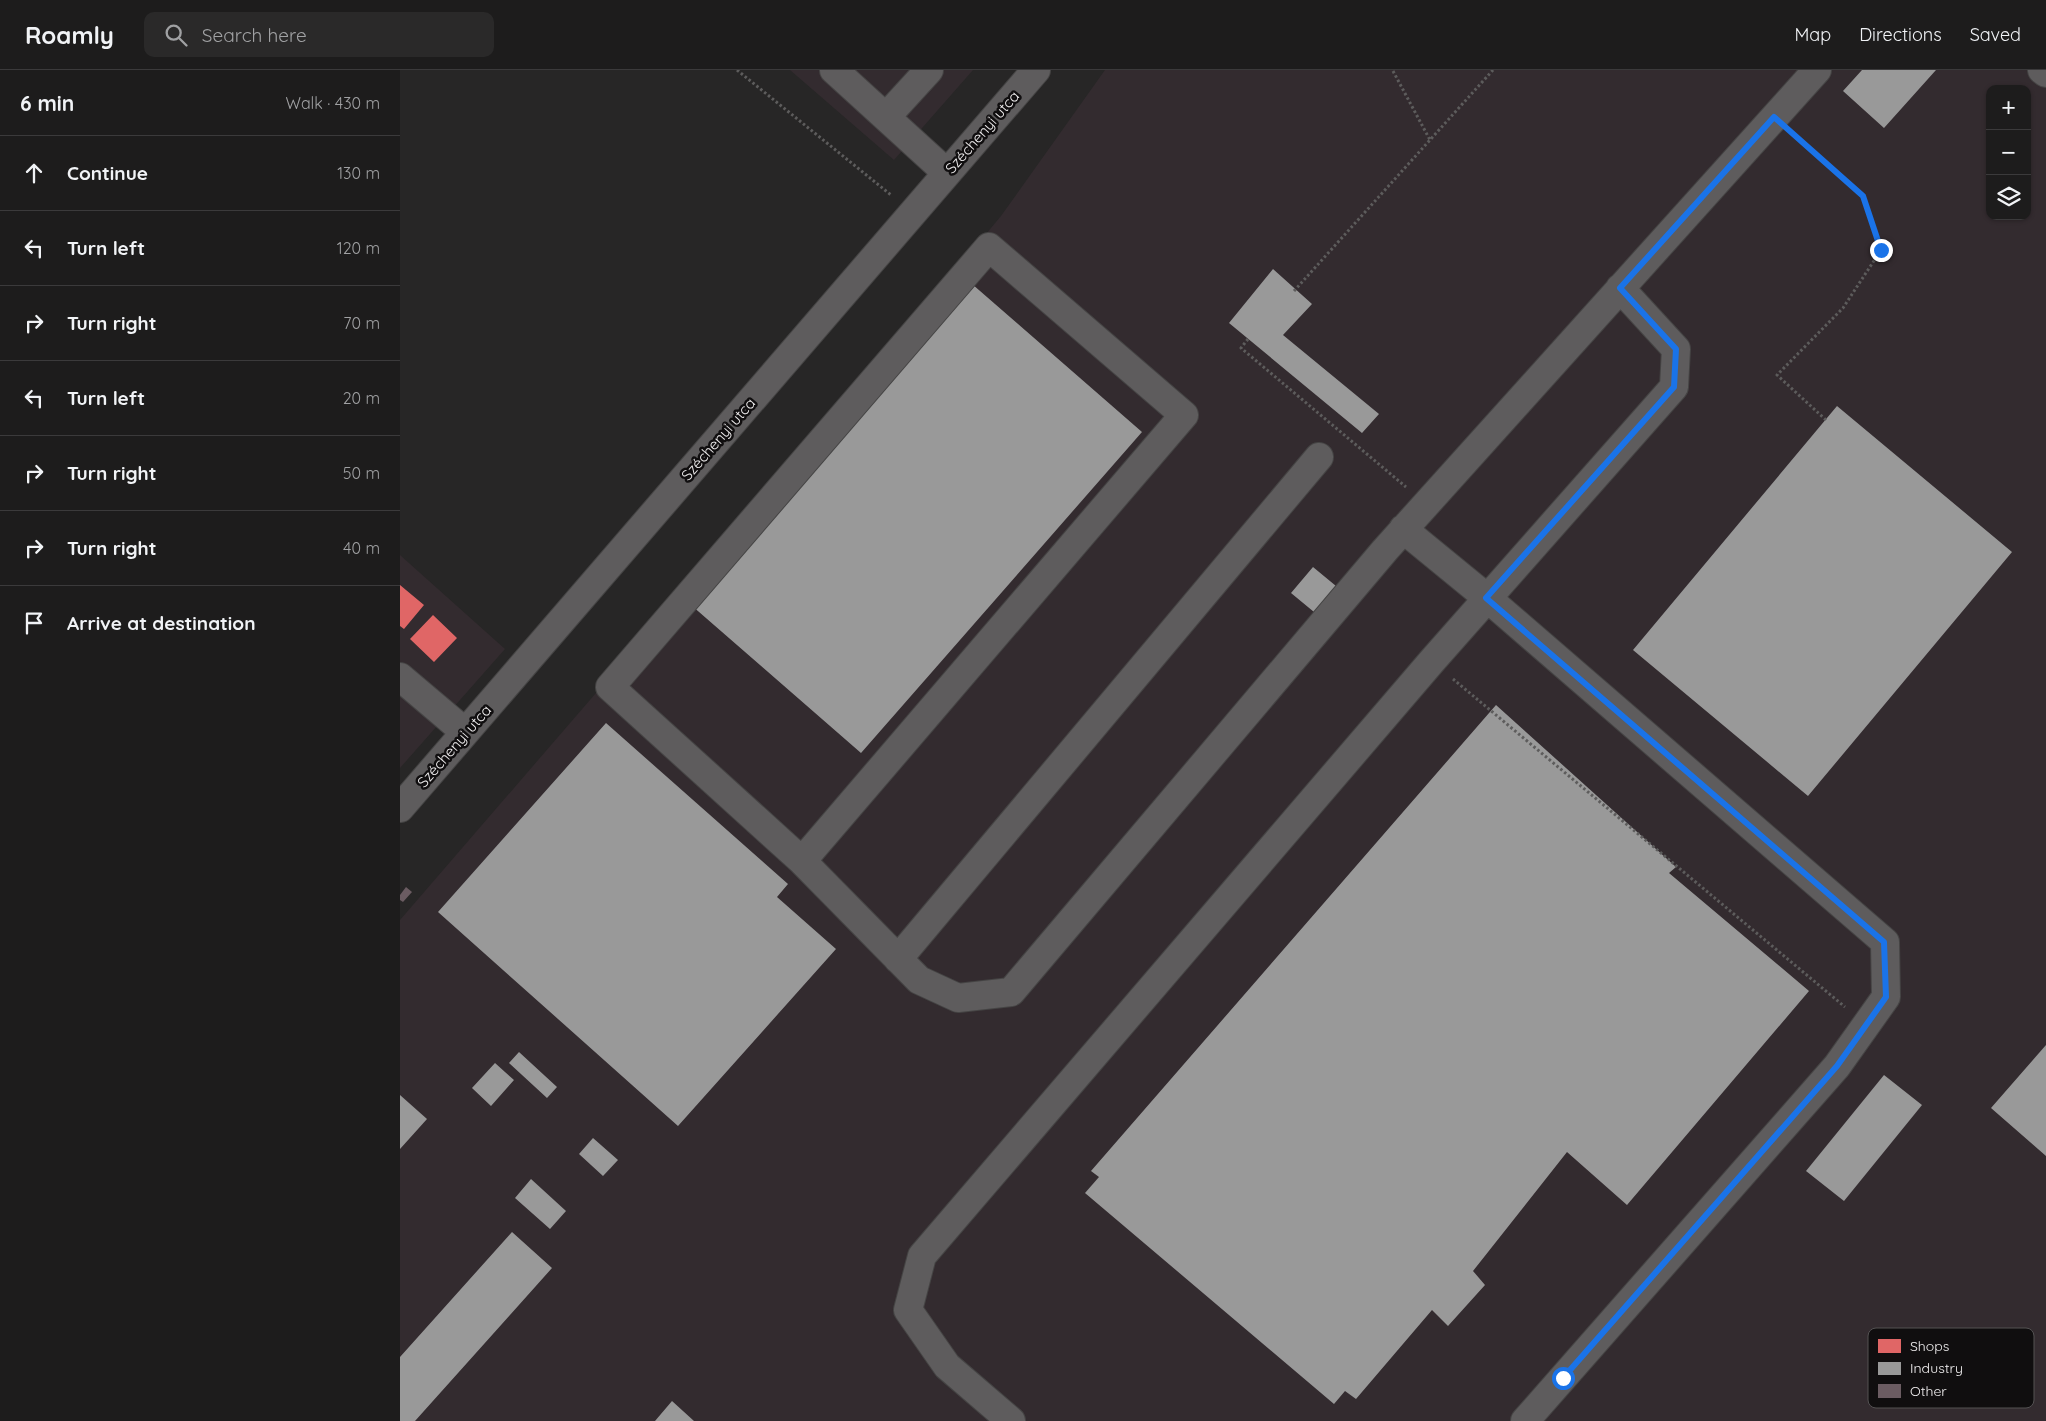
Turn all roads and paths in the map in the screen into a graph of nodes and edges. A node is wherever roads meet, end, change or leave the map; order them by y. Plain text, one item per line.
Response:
1 (737, 70) edge
2 (834, 70) edge
3 (929, 70) edge
4 (1036, 70) edge
5 (1493, 70) edge
6 (1817, 70) edge
7 (2042, 70) edge
8 (1393, 71) edge
9 (2046, 73) edge
10 (886, 117) junction
11 (1774, 117) junction
12 (1430, 140) junction
13 (947, 173) junction
14 (913, 213) junction
15 (1620, 288) junction
16 (1294, 291) dead end
17 (1248, 340) dead end
18 (1826, 420) dead end
19 (1319, 457) dead end
20 (1426, 504) junction
21 (1403, 529) junction
22 (1486, 598) junction
23 (1432, 661) junction
24 (400, 677) edge
25 (466, 732) junction
26 (400, 808) edge
27 (802, 861) junction
28 (898, 959) junction
29 (1866, 1025) junction
30 (1011, 1421) edge
31 (1525, 1421) edge

1 - 14 path
2 - 10 street
3 - 10 street
4 - 13 street, Széchenyi utca
5 - 12 path
6 - 11 street
7 - 9 street
8 - 12 path
10 - 13 street
11 - 15 street
11 - 18 path
12 - 16 path
13 - 14 street, Széchenyi utca
14 - 25 street, Széchenyi utca
15 - 20 street
15 - 22 street
17 - 20 path
19 - 28 street
20 - 21 street
21 - 22 street
21 - 28 street
22 - 23 street
22 - 29 street
23 - 29 path
23 - 30 street
24 - 25 street
25 - 26 street, Széchenyi utca
27 - 27 street
27 - 28 street
29 - 31 street

